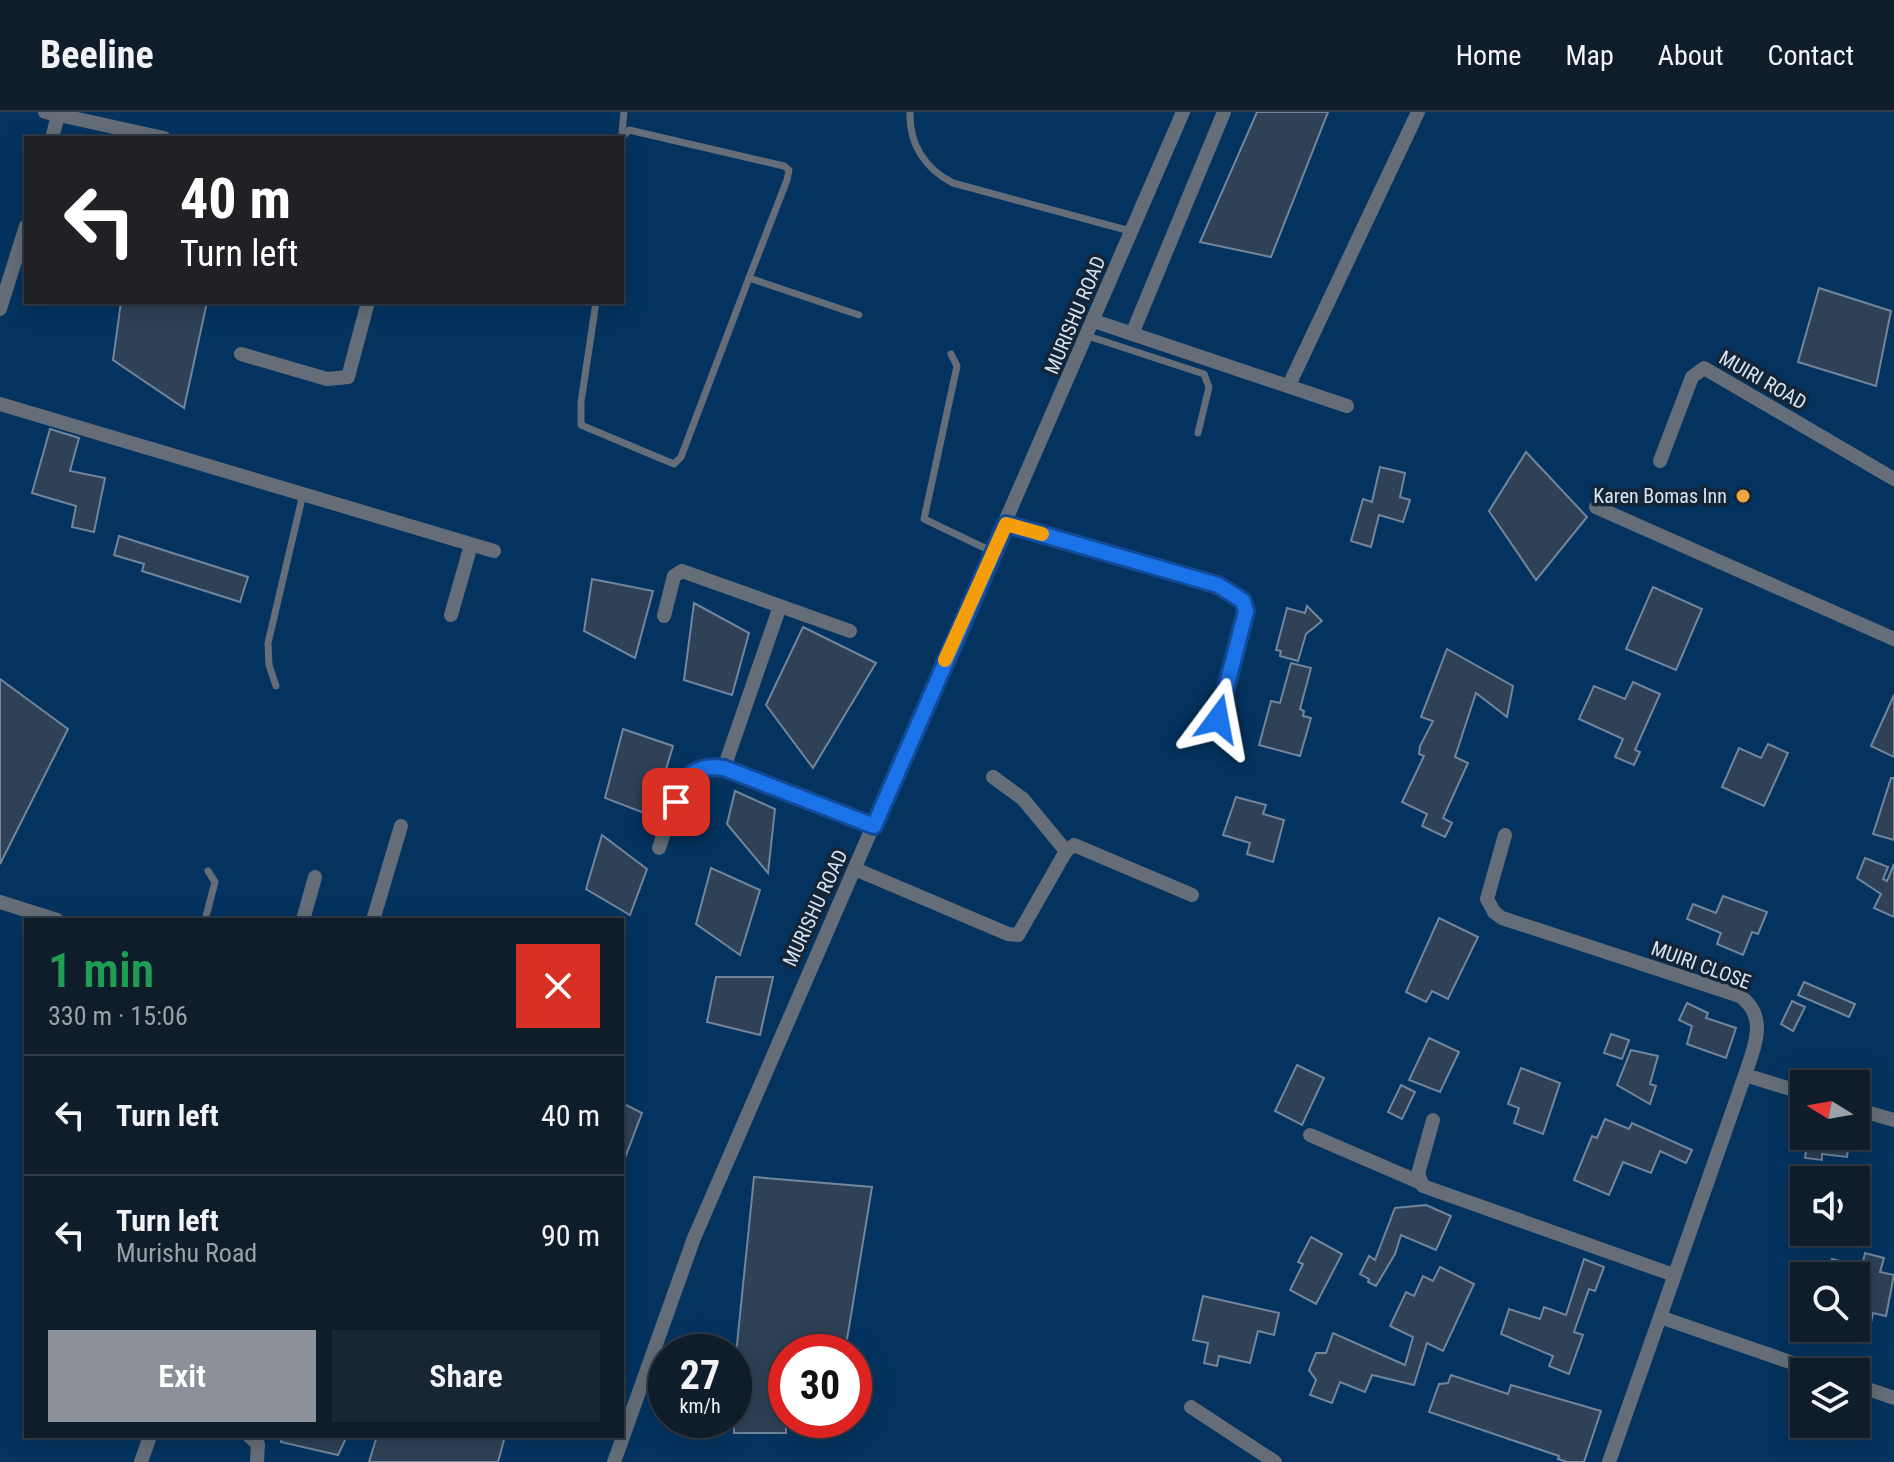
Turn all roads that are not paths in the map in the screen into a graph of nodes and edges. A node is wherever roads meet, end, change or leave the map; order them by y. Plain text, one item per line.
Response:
1 (624, 112) edge
2 (910, 112) edge
3 (1183, 112) edge
4 (1224, 112) edge
5 (1418, 112) edge
6 (54, 113) edge
7 (52, 136) edge
8 (155, 136) edge
9 (622, 136) edge
10 (623, 136) edge
11 (1133, 231) junction
12 (24, 232) edge
13 (749, 278) junction
14 (367, 304) edge
15 (596, 304) edge
16 (0, 309) edge
17 (859, 315) dead end
18 (1094, 321) junction
19 (1132, 334) junction
20 (1088, 336) junction
21 (241, 354) dead end
22 (951, 354) dead end
23 (1289, 385) junction
24 (0, 404) edge
25 (1347, 406) dead end
26 (1198, 433) dead end
27 (1660, 461) dead end
28 (1894, 479) edge
29 (303, 494) junction
30 (1596, 507) dead end
31 (1006, 524) junction
32 (471, 545) junction
33 (494, 551) dead end
34 (993, 552) junction
35 (780, 606) junction
36 (451, 615) dead end
37 (664, 616) dead end
38 (850, 631) dead end
39 (1894, 639) edge
40 (276, 686) dead end
41 (1218, 719) dead end
42 (724, 768) junction
43 (993, 777) dead end
44 (401, 826) dead end
45 (874, 826) junction
46 (1505, 835) dead end
47 (659, 848) dead end
48 (1066, 851) junction
49 (855, 869) junction
50 (208, 871) dead end
51 (315, 877) dead end
52 (1192, 895) dead end
53 (0, 902) edge
54 (51, 918) edge
55 (206, 918) edge
56 (304, 918) edge
57 (374, 918) edge
58 (1745, 1075) junction
59 (1790, 1089) edge
60 (1870, 1113) edge
61 (1433, 1120) dead end
62 (1894, 1120) edge
63 (1310, 1135) dead end
64 (1419, 1182) junction
65 (1674, 1275) junction
66 (1660, 1317) junction
67 (1790, 1362) edge
68 (1870, 1390) edge
69 (1894, 1398) edge
70 (1191, 1407) dead end
71 (624, 1434) edge
72 (149, 1438) edge
73 (251, 1438) edge
74 (623, 1438) edge
75 (141, 1462) edge
76 (257, 1462) edge
77 (614, 1462) edge
78 (1275, 1462) edge
79 (1609, 1462) edge

1 - 9 lane
2 - 11 lane
3 - 11 street, MURISHU ROAD
4 - 19 street
5 - 23 street
6 - 7 street
6 - 8 street
10 - 13 lane
11 - 18 street, MURISHU ROAD
12 - 16 street
13 - 15 lane
13 - 17 lane
14 - 21 street
18 - 19 street
18 - 20 street, MURISHU ROAD
19 - 23 street
20 - 26 lane
20 - 31 street, MURISHU ROAD
22 - 34 lane
23 - 25 street
24 - 29 street
27 - 28 street, MUIRI ROAD
29 - 32 street
29 - 40 lane
30 - 39 street
31 - 34 street, MURISHU ROAD
31 - 41 street
32 - 33 street
32 - 36 street
34 - 45 street, MURISHU ROAD
35 - 37 street
35 - 38 street
35 - 42 street
42 - 45 street
42 - 47 street
43 - 48 street
44 - 57 street
45 - 49 street, MURISHU ROAD
46 - 58 street, MUIRI CLOSE
48 - 49 street
48 - 52 street
49 - 71 street, MURISHU ROAD
50 - 55 lane
51 - 56 street
53 - 54 street
58 - 59 street
58 - 65 street, MUIRI CLOSE
60 - 62 street
61 - 64 street
63 - 64 street
64 - 65 street
65 - 66 street, MUIRI CLOSE
66 - 67 street
66 - 79 street, MUIRI CLOSE
68 - 69 street
70 - 78 street
72 - 75 street
73 - 76 street
74 - 77 street, MURISHU ROAD

